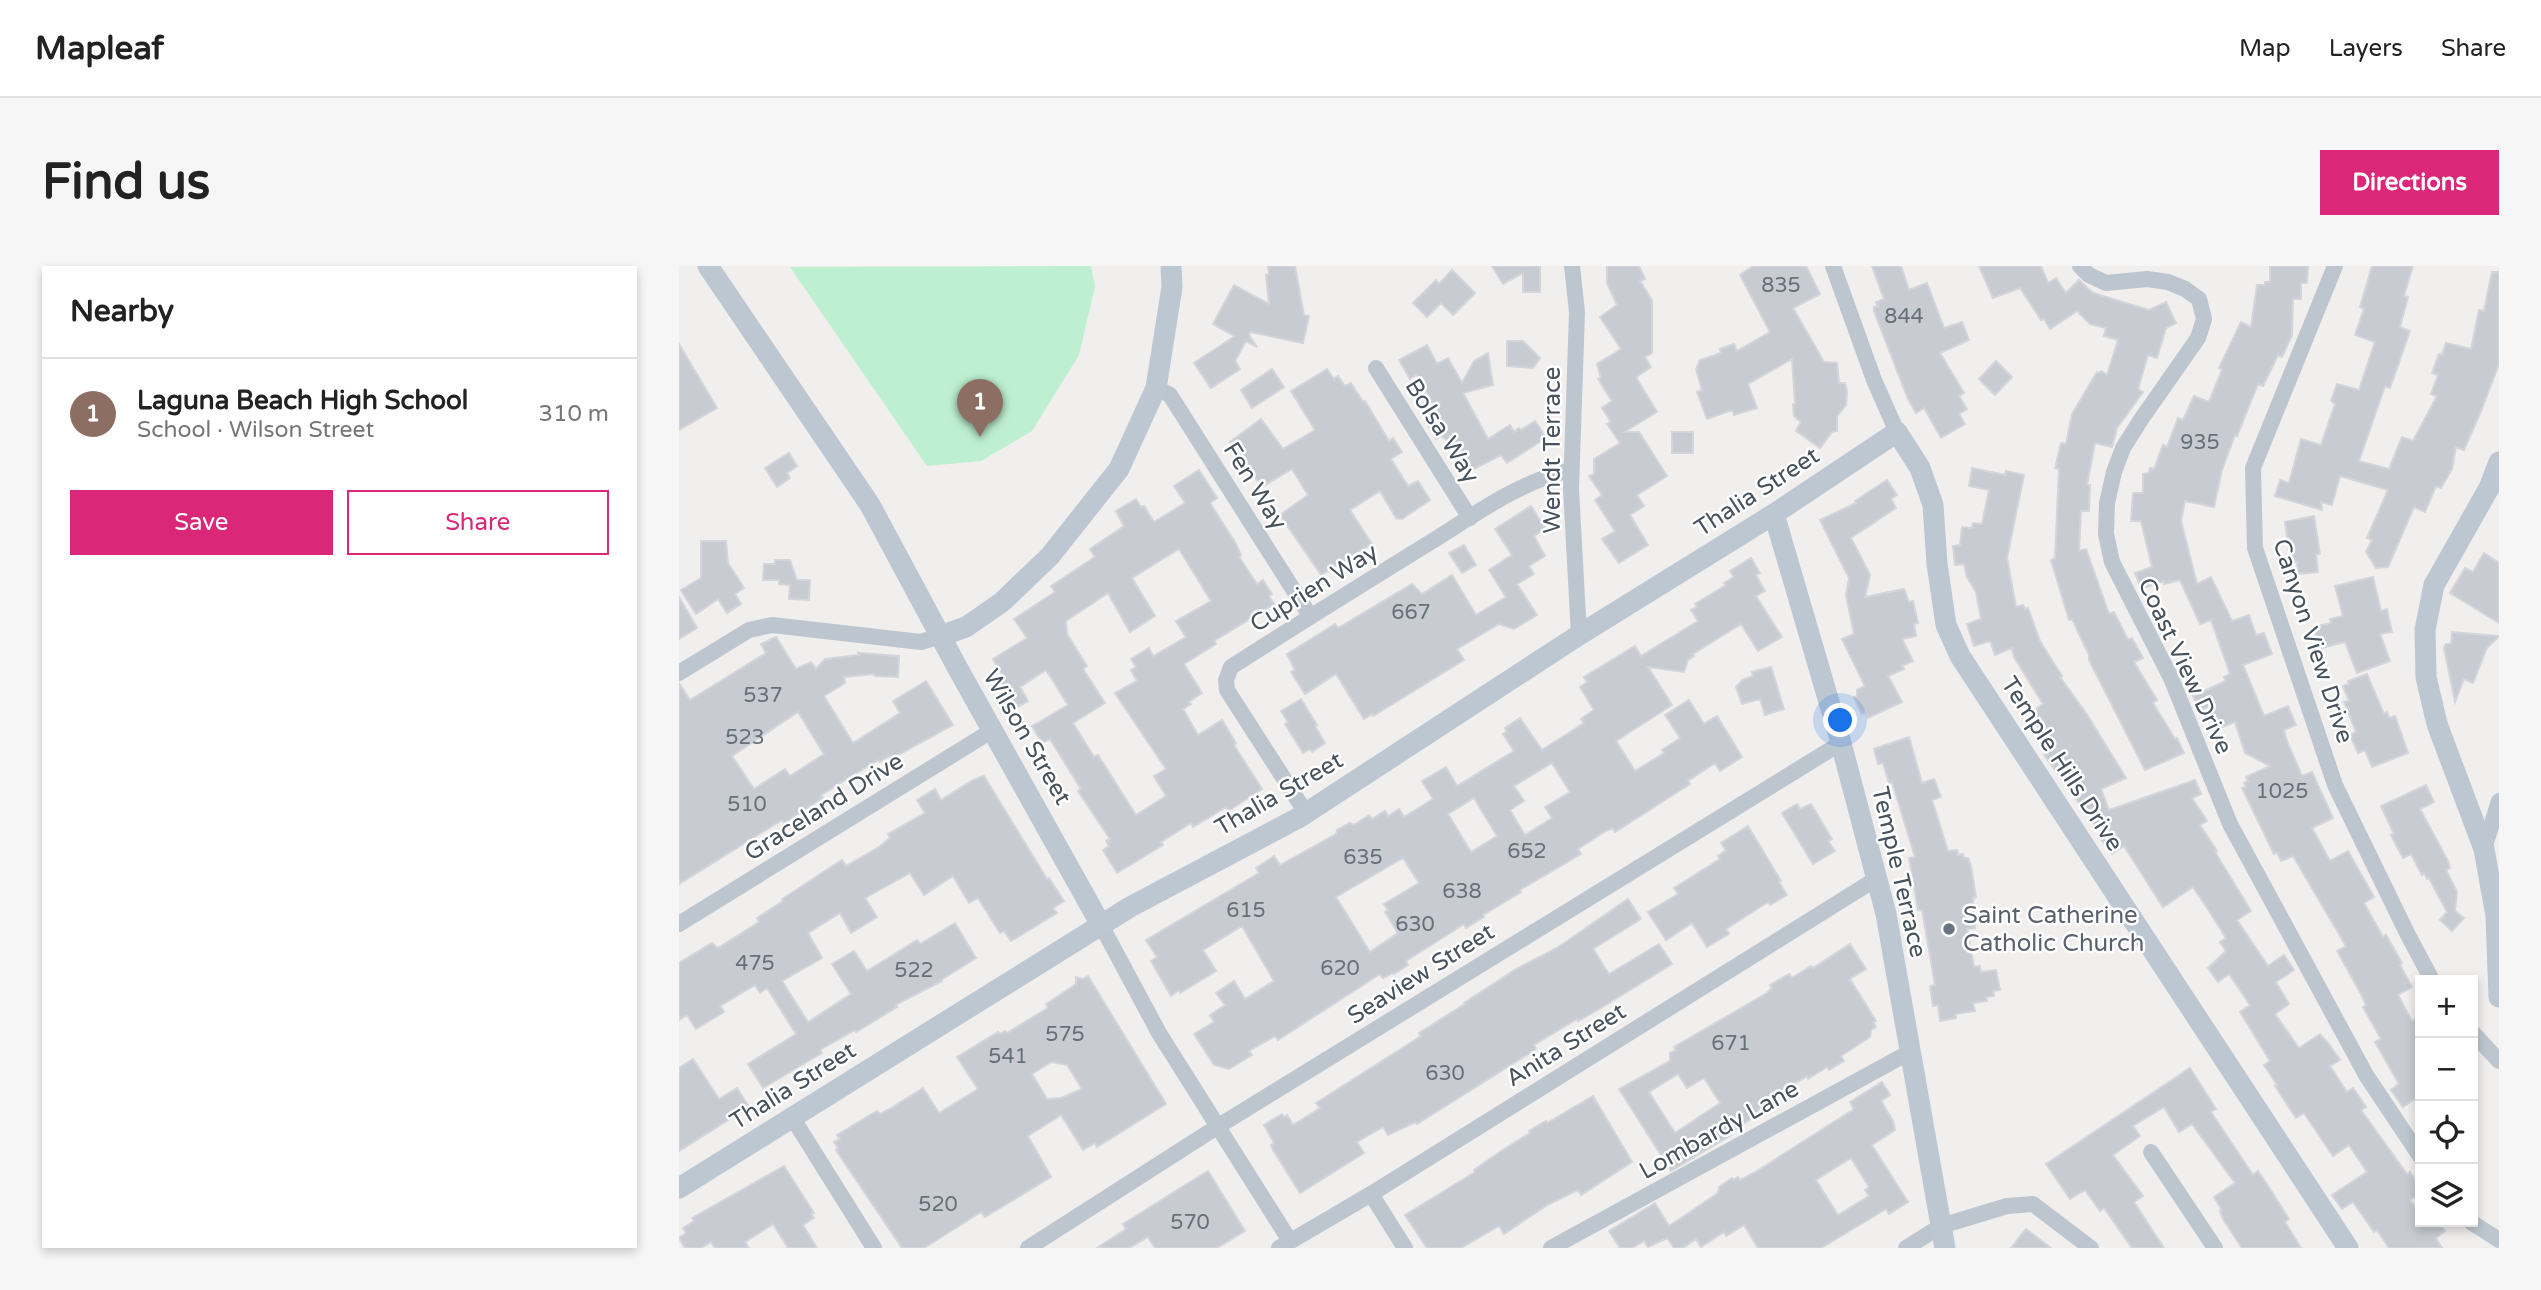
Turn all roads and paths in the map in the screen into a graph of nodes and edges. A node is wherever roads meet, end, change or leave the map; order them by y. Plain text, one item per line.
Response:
1 (708, 266) edge
2 (1171, 266) edge
3 (1572, 266) edge
4 (1833, 266) edge
5 (2080, 266) edge
6 (2335, 266) edge
7 (1376, 368) dead end
8 (1156, 388) junction
9 (1898, 432) junction
10 (2499, 463) edge
11 (1571, 470) junction
12 (1774, 514) junction
13 (1470, 518) junction
14 (1310, 616) junction
15 (1579, 635) junction
16 (940, 636) junction
17 (679, 673) edge
18 (993, 730) junction
19 (1840, 743) junction
20 (2499, 801) edge
21 (1306, 813) junction
22 (2484, 849) junction
23 (1876, 879) junction
24 (679, 923) edge
25 (1101, 925) junction
26 (2429, 975) edge
27 (2499, 997) edge
28 (2478, 1038) edge
29 (1910, 1052) junction
30 (2499, 1061) edge
31 (792, 1117) junction
32 (1217, 1127) junction
33 (2415, 1148) edge
34 (2151, 1152) dead end
35 (679, 1188) edge
36 (1371, 1194) junction
37 (1941, 1226) junction
38 (2478, 1226) edge
39 (2499, 1240) edge
40 (1285, 1244) edge
41 (1039, 1245) edge
42 (874, 1248) edge
43 (1405, 1248) edge
44 (1551, 1248) edge
45 (1906, 1248) edge
46 (1945, 1248) edge
47 (2091, 1248) edge
48 (2215, 1248) edge
49 (2349, 1248) edge

1 - 16 street, Wilson Street
2 - 8 street
3 - 11 street, Wendt Terrace
4 - 9 street, Temple Hills Drive
5 - 33 street, Coast View Drive
6 - 26 street, Canyon View Drive
7 - 13 street, Bolsa Way
8 - 14 street, Fen Way
8 - 16 street
9 - 12 street, Thalia Street
9 - 49 street, Temple Hills Drive
10 - 22 street
11 - 13 street, Cuprien Way
11 - 15 street, Wendt Terrace
12 - 15 street, Thalia Street
12 - 19 street, Temple Terrace
13 - 14 street, Cuprien Way
14 - 21 street, Cuprien Way
15 - 21 street, Thalia Street
16 - 17 street
16 - 18 street, Wilson Street
18 - 24 street, Graceland Drive
18 - 25 street, Wilson Street
19 - 23 street, Temple Terrace
19 - 32 street, Seaview Street
20 - 22 street
21 - 25 street, Thalia Street
22 - 27 street
23 - 29 street, Temple Terrace
23 - 36 street, Anita Street
25 - 31 street, Thalia Street
25 - 32 street, Wilson Street
28 - 30 street
29 - 37 street, Temple Terrace
29 - 44 street, Lombardy Lane
31 - 35 street, Thalia Street
31 - 42 street
32 - 40 street, Wilson Street
32 - 41 street, Seaview Street
34 - 48 street
36 - 40 street, Anita Street
36 - 43 street
37 - 45 street
37 - 46 street, Temple Terrace
37 - 47 street
38 - 39 street

